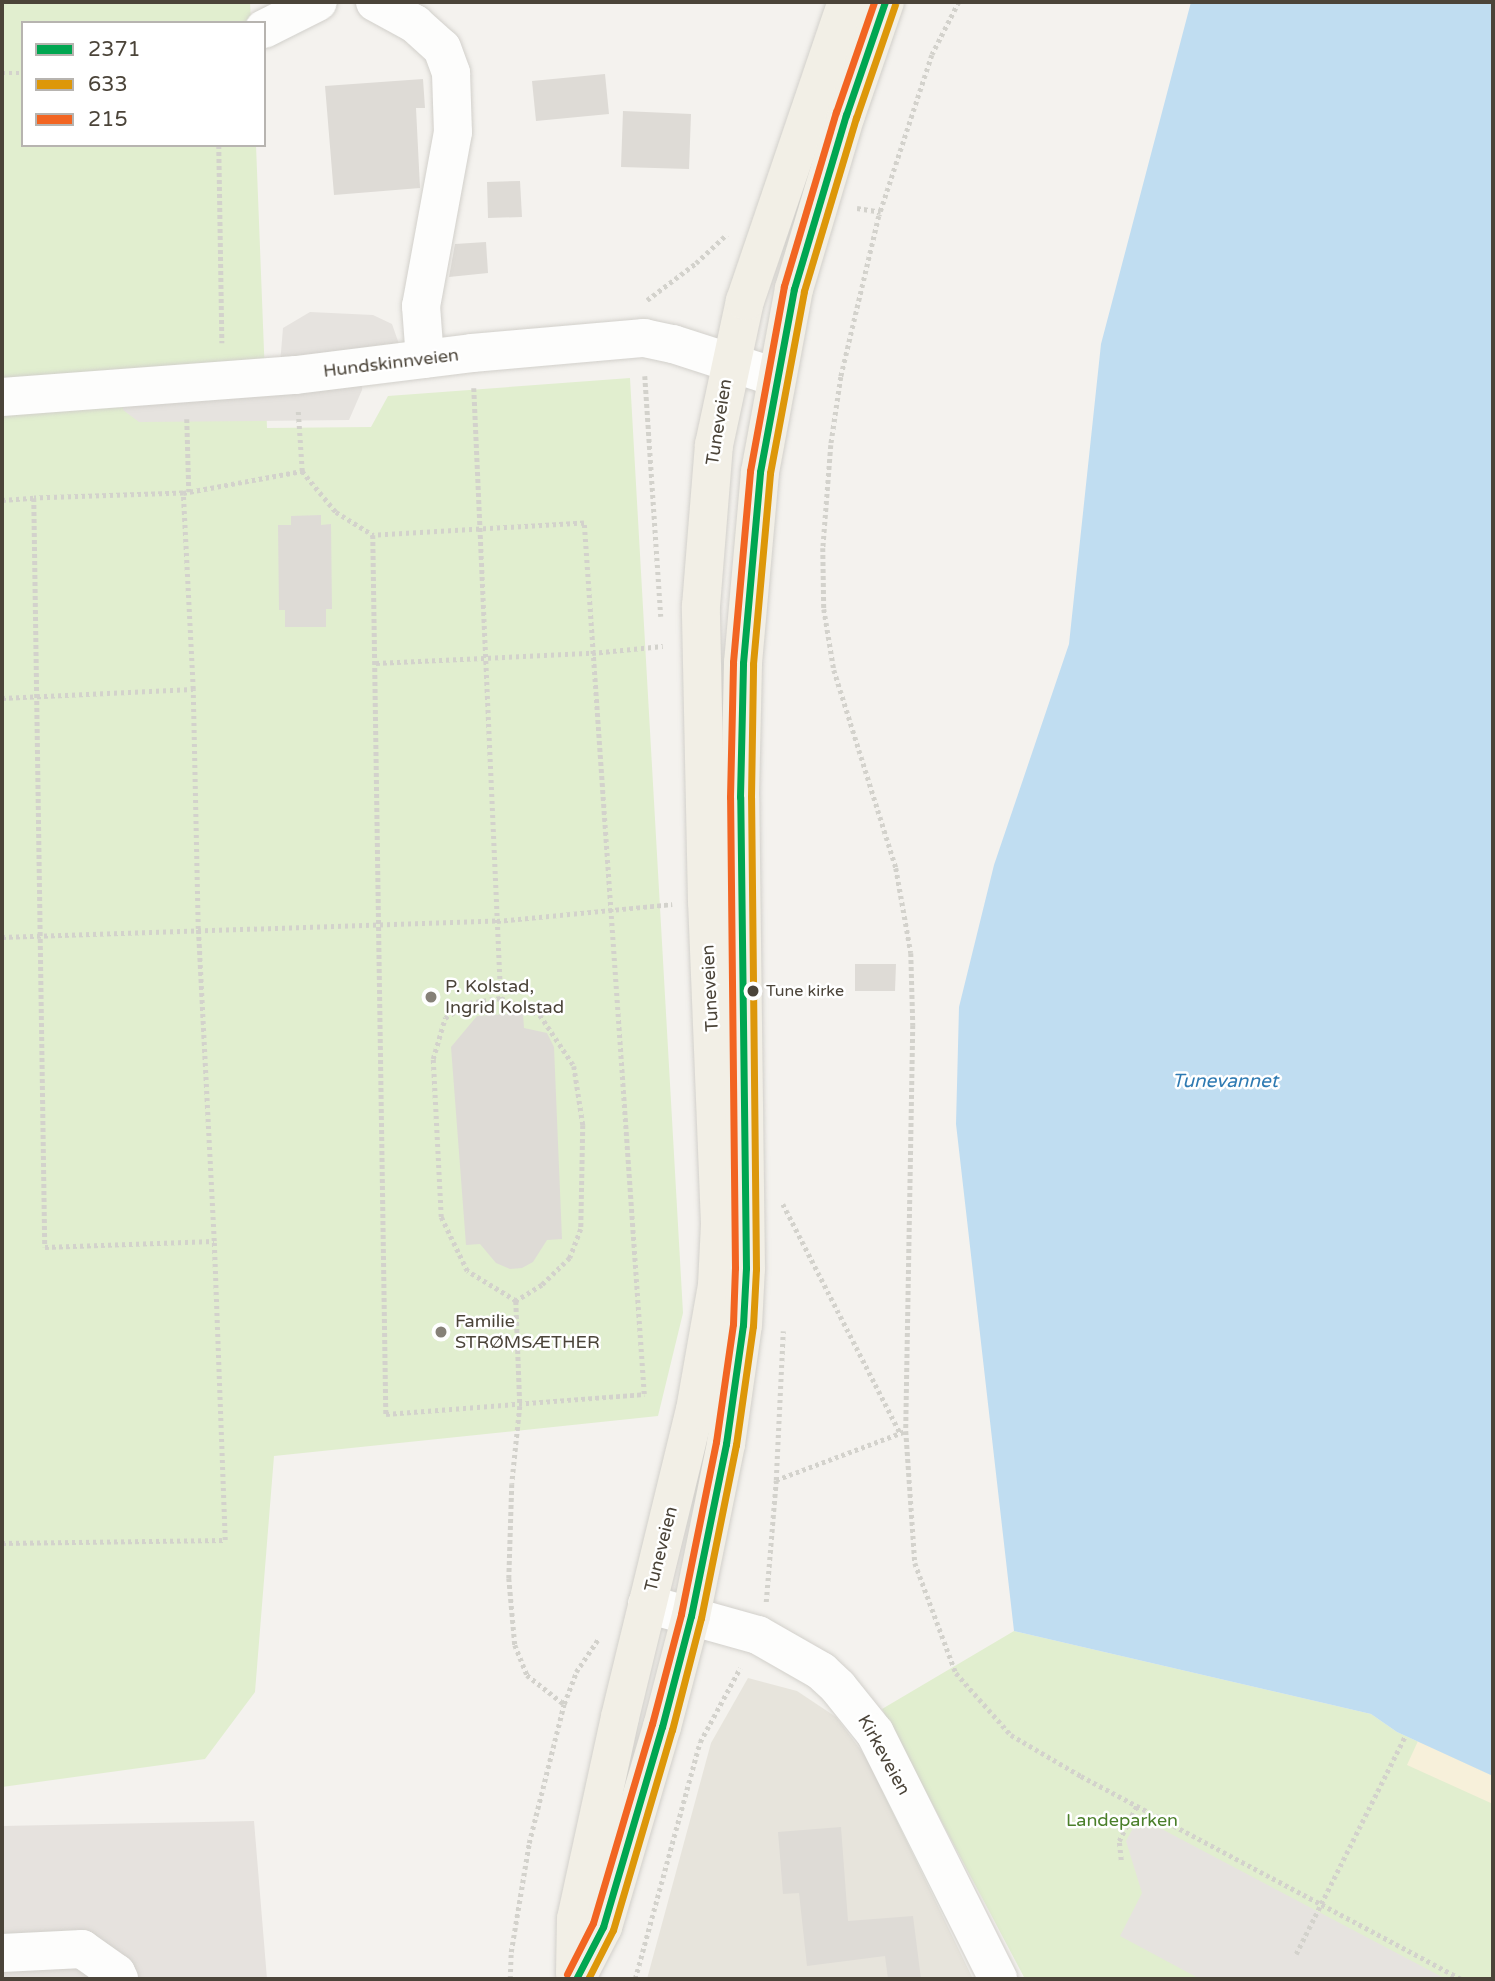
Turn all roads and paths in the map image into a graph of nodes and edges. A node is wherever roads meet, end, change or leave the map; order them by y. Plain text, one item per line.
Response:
1 (318, 2) edge
2 (375, 2) edge
3 (847, 2) edge
4 (885, 2) edge
5 (959, 2) edge
6 (266, 28) edge
7 (2, 73) edge
8 (21, 73) edge
9 (219, 147) edge
10 (734, 226) dead end
11 (643, 338) junction
12 (472, 353) junction
13 (425, 359) junction
14 (730, 362) junction
15 (296, 375) junction
16 (775, 377) junction
17 (223, 381) junction
18 (645, 381) dead end
19 (2, 397) edge
20 (187, 415) dead end
21 (302, 471) junction
22 (186, 492) junction
23 (34, 498) junction
24 (2, 500) edge
25 (478, 529) junction
26 (373, 536) junction
27 (663, 646) dead end
28 (592, 653) junction
29 (484, 658) junction
30 (376, 663) junction
31 (193, 689) junction
32 (37, 695) junction
33 (2, 698) edge
34 (681, 904) dead end
35 (608, 910) junction
36 (497, 921) junction
37 (379, 925) junction
38 (198, 929) junction
39 (42, 935) junction
40 (2, 937) edge
41 (501, 998) junction
42 (783, 1203) dead end
43 (215, 1241) junction
44 (516, 1301) junction
45 (520, 1406) junction
46 (906, 1430) junction
47 (900, 1433) junction
48 (2, 1543) edge
49 (647, 1604) junction
50 (691, 1616) junction
51 (603, 1631) dead end
52 (758, 1635) junction
53 (565, 1704) junction
54 (1405, 1736) dead end
55 (1137, 1805) junction
56 (1121, 1860) dead end
57 (1322, 1904) junction
58 (2, 1953) edge
59 (1296, 1954) dead end
60 (119, 1979) edge
61 (510, 1979) edge
62 (576, 1979) edge
63 (635, 1979) edge
64 (998, 1979) edge
65 (1461, 1979) edge

1 - 6 street
2 - 13 street
3 - 14 main road, Tuneveien
4 - 16 main road, Tuneveien
5 - 46 path
7 - 8 path
9 - 17 path
10 - 11 path
11 - 12 street, Hundskinnveien
11 - 14 street, Hundskinnveien
11 - 18 path
12 - 13 street, Hundskinnveien
12 - 25 path
13 - 15 street, Hundskinnveien
14 - 16 street, Hundskinnveien
14 - 49 main road, Tuneveien
15 - 17 street, Hundskinnveien
15 - 21 path
16 - 50 main road, Tuneveien
17 - 19 street, Hundskinnveien
20 - 22 path
21 - 22 path
21 - 26 path
22 - 23 path
22 - 31 path
23 - 24 path
23 - 32 path
25 - 26 path
25 - 28 path
25 - 29 path
26 - 30 path
27 - 28 path
28 - 29 path
28 - 35 path
29 - 30 path
29 - 36 path
30 - 37 path
31 - 32 path
31 - 38 path
32 - 33 path
32 - 39 path
34 - 35 path
35 - 36 path
35 - 45 path
36 - 37 path
36 - 41 path
37 - 38 path
37 - 45 path
38 - 39 path
38 - 43 path
39 - 40 path
39 - 43 path
41 - 44 path
41 - 44 path
42 - 47 path
43 - 48 path
44 - 45 path
45 - 53 path
46 - 47 path
46 - 55 path
47 - 52 path
49 - 50 street, Kirkeveien
49 - 62 main road, Tuneveien
50 - 52 street, Kirkeveien
50 - 62 main road, Tuneveien
51 - 53 path
52 - 63 path
52 - 64 street, Kirkeveien
53 - 61 path
54 - 57 path
55 - 56 path
55 - 57 path
57 - 59 path
57 - 65 path
58 - 60 street

